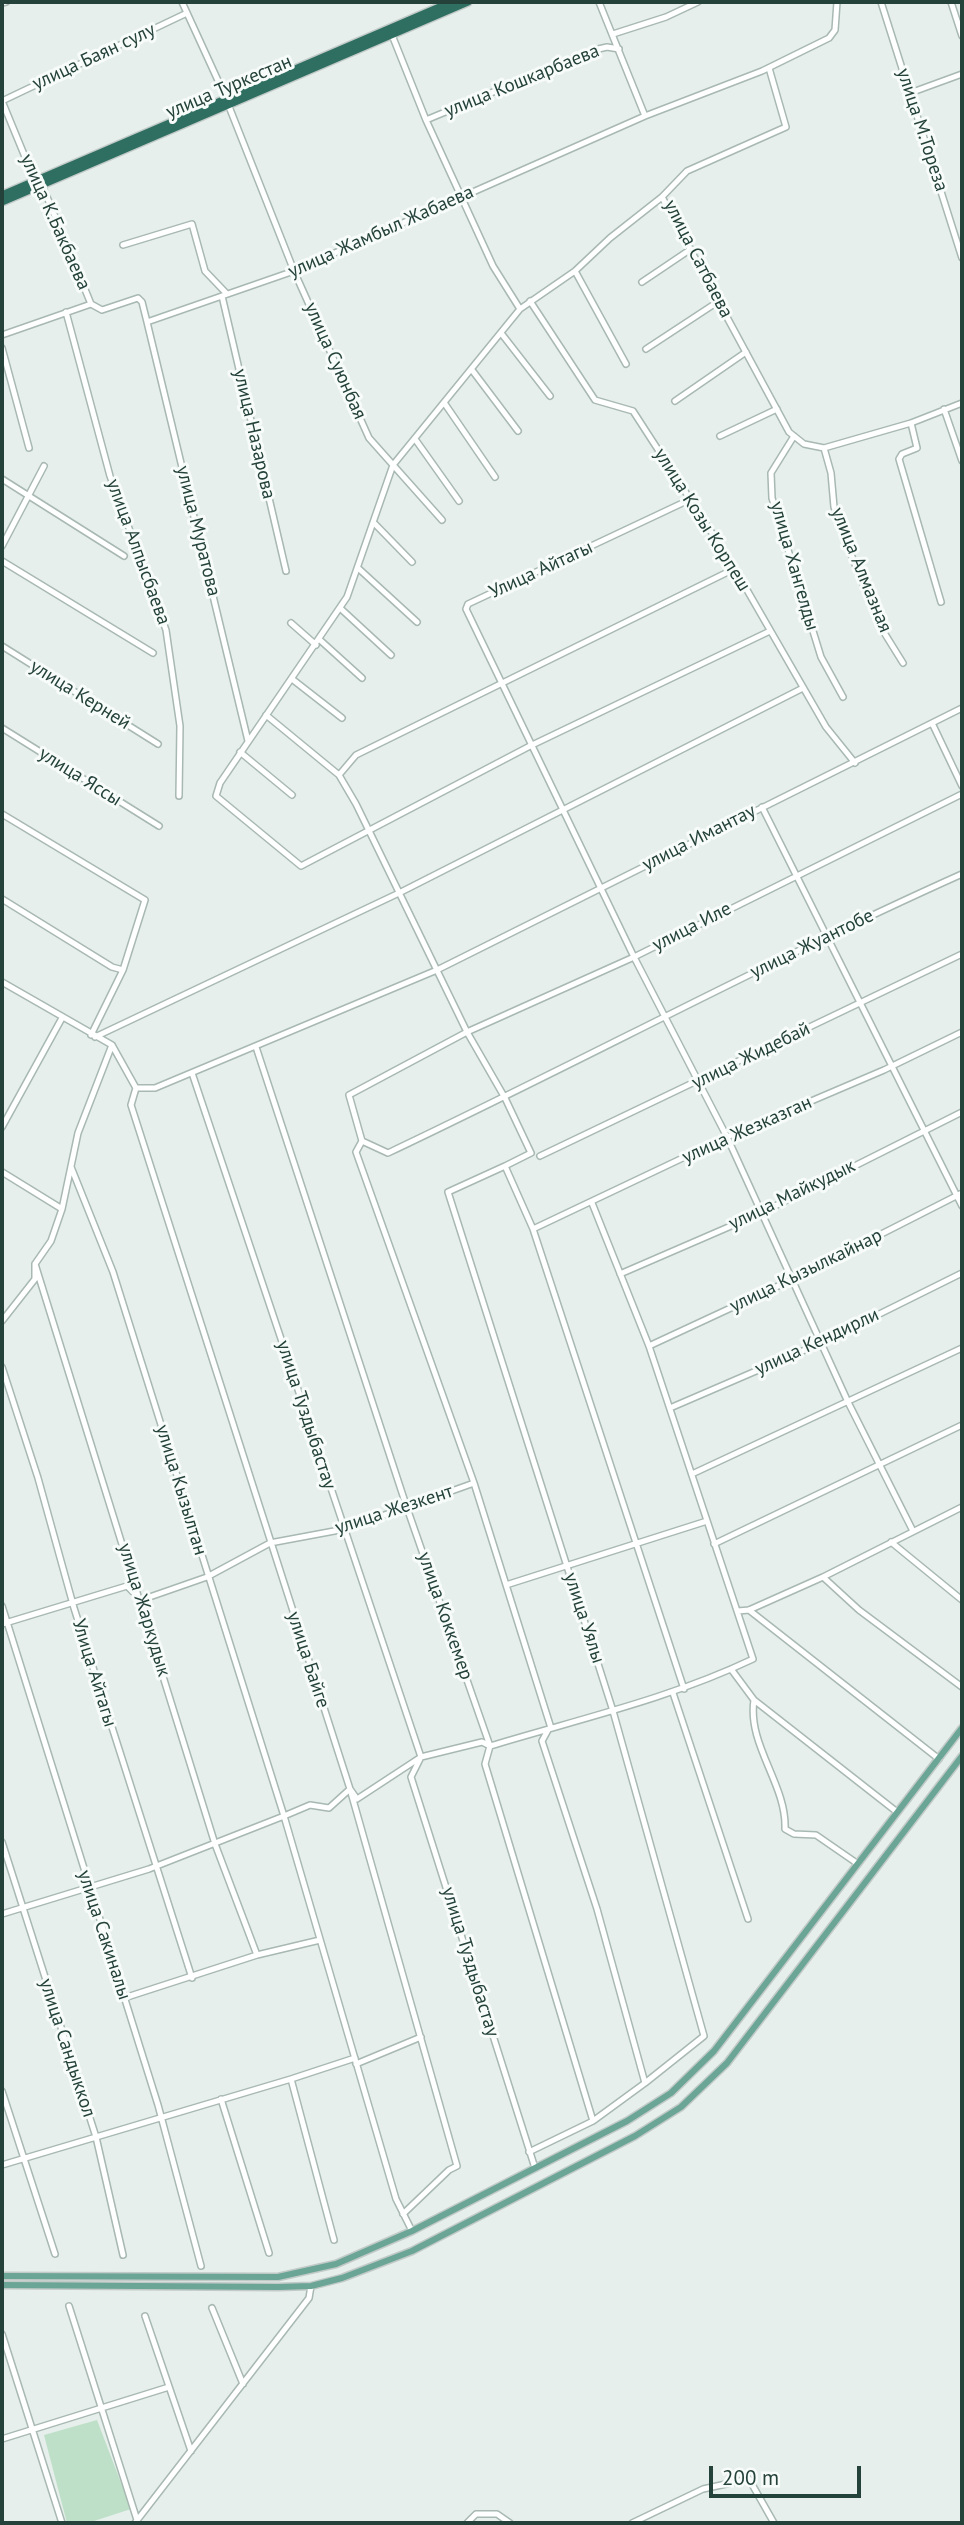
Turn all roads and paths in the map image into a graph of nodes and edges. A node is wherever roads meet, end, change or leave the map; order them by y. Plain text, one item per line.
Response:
1 (182, 2) edge
2 (451, 2) edge
3 (468, 2) edge
4 (599, 2) edge
5 (698, 2) edge
6 (837, 2) edge
7 (881, 2) edge
8 (951, 2) edge
9 (187, 13) junction
10 (612, 34) junction
11 (392, 35) junction
12 (962, 36) edge
13 (619, 49) junction
14 (769, 68) junction
15 (962, 74) edge
16 (910, 93) junction
17 (2, 101) edge
18 (227, 101) junction
19 (645, 116) junction
20 (426, 120) junction
21 (36, 183) junction
22 (2, 195) edge
23 (463, 197) junction
24 (662, 197) junction
25 (2, 202) edge
26 (122, 245) dead end
27 (691, 250) junction
28 (962, 258) edge
29 (294, 271) junction
30 (575, 271) junction
31 (642, 282) dead end
32 (224, 295) junction
33 (530, 301) junction
34 (719, 301) junction
35 (91, 304) junction
36 (520, 309) junction
37 (66, 312) junction
38 (147, 322) junction
39 (501, 333) junction
40 (2, 335) edge
41 (2, 348) edge
42 (646, 349) dead end
43 (747, 352) junction
44 (626, 364) dead end
45 (472, 370) junction
46 (550, 396) dead end
47 (675, 401) dead end
48 (962, 402) edge
49 (445, 404) junction
50 (777, 409) junction
51 (944, 409) junction
52 (911, 423) junction
53 (518, 431) dead end
54 (720, 436) dead end
55 (794, 436) junction
56 (415, 439) junction
57 (29, 448) dead end
58 (824, 448) junction
59 (962, 459) edge
60 (393, 465) junction
61 (44, 466) dead end
62 (495, 477) dead end
63 (2, 479) edge
64 (29, 495) junction
65 (691, 499) junction
66 (459, 501) dead end
67 (442, 520) dead end
68 (375, 524) junction
69 (2, 547) edge
70 (124, 556) dead end
71 (2, 561) edge
72 (412, 562) dead end
73 (358, 568) junction
74 (734, 569) junction
75 (286, 571) dead end
76 (941, 601) dead end
77 (340, 608) junction
78 (291, 622) dead end
79 (417, 622) dead end
80 (770, 631) junction
81 (318, 643) junction
82 (2, 646) edge
83 (153, 653) dead end
84 (391, 655) dead end
85 (903, 663) dead end
86 (362, 678) dead end
87 (292, 679) junction
88 (500, 681) junction
89 (803, 688) junction
90 (843, 697) dead end
91 (962, 708) edge
92 (266, 715) junction
93 (342, 718) dead end
94 (932, 723) junction
95 (2, 728) edge
96 (248, 741) junction
97 (158, 744) dead end
98 (530, 746) junction
99 (240, 752) junction
100 (855, 763) junction
101 (339, 775) junction
102 (962, 786) edge
103 (962, 794) edge
104 (292, 795) dead end
105 (179, 796) dead end
106 (762, 807) junction
107 (561, 809) junction
108 (2, 814) edge
109 (159, 826) dead end
110 (369, 830) junction
111 (797, 874) junction
112 (962, 874) edge
113 (599, 888) junction
114 (399, 893) junction
115 (2, 899) edge
116 (826, 935) junction
117 (962, 954) edge
118 (634, 957) junction
119 (123, 970) junction
120 (437, 970) junction
121 (2, 982) edge
122 (861, 1003) junction
123 (62, 1018) junction
124 (664, 1019) junction
125 (467, 1032) junction
126 (962, 1032) edge
127 (93, 1036) junction
128 (112, 1045) junction
129 (256, 1047) junction
130 (892, 1066) junction
131 (192, 1073) junction
132 (696, 1083) junction
133 (136, 1088) junction
134 (505, 1097) junction
135 (962, 1112) edge
136 (2, 1128) edge
137 (924, 1129) junction
138 (727, 1137) junction
139 (362, 1141) junction
140 (540, 1156) dead end
141 (505, 1166) junction
142 (71, 1167) junction
143 (2, 1172) edge
144 (960, 1195) edge
145 (592, 1203) junction
146 (962, 1206) edge
147 (62, 1209) junction
148 (761, 1213) junction
149 (533, 1229) junction
150 (35, 1265) junction
151 (962, 1273) edge
152 (620, 1274) junction
153 (791, 1280) junction
154 (2, 1321) edge
155 (821, 1343) junction
156 (649, 1346) junction
157 (962, 1348) edge
158 (2, 1367) edge
159 (848, 1402) junction
160 (670, 1408) junction
161 (962, 1425) edge
162 (881, 1465) junction
163 (692, 1474) junction
164 (474, 1483) junction
165 (962, 1507) edge
166 (407, 1508) junction
167 (707, 1521) junction
168 (345, 1530) junction
169 (914, 1531) junction
170 (891, 1542) junction
171 (271, 1543) junction
172 (636, 1544) junction
173 (714, 1544) junction
174 (567, 1567) junction
175 (207, 1577) junction
176 (822, 1577) junction
177 (506, 1585) junction
178 (141, 1600) junction
179 (962, 1600) edge
180 (72, 1603) junction
181 (2, 1605) edge
182 (749, 1610) junction
183 (738, 1611) junction
184 (5, 1623) edge
185 (731, 1670) junction
186 (962, 1688) edge
187 (684, 1689) junction
188 (673, 1693) junction
189 (754, 1700) junction
190 (613, 1712) junction
191 (551, 1728) junction
192 (962, 1728) edge
193 (490, 1746) junction
194 (962, 1756) edge
195 (421, 1757) junction
196 (939, 1759) junction
197 (350, 1789) junction
198 (897, 1812) junction
199 (284, 1816) junction
200 (2, 1842) edge
201 (215, 1844) junction
202 (858, 1864) junction
203 (154, 1867) junction
204 (88, 1887) junction
205 (836, 1893) junction
206 (850, 1904) junction
207 (22, 1908) junction
208 (2, 1914) edge
209 (748, 1919) dead end
210 (320, 1940) junction
211 (257, 1955) junction
212 (191, 1978) junction
213 (124, 1998) junction
214 (421, 2037) junction
215 (356, 2061) junction
216 (291, 2079) junction
217 (645, 2082) junction
218 (2, 2091) edge
219 (221, 2099) junction
220 (160, 2117) junction
221 (593, 2121) junction
222 (96, 2137) junction
223 (529, 2152) junction
224 (566, 2152) junction
225 (24, 2159) junction
226 (2, 2165) edge
227 (535, 2168) junction
228 (573, 2168) junction
229 (403, 2214) junction
230 (412, 2231) junction
231 (334, 2240) dead end
232 (269, 2253) dead end
233 (55, 2254) dead end
234 (123, 2256) dead end
235 (201, 2266) dead end
236 (2, 2276) edge
237 (185, 2278) junction
238 (2, 2286) edge
239 (311, 2286) junction
240 (187, 2288) junction
241 (69, 2306) dead end
242 (212, 2308) dead end
243 (145, 2316) dead end
244 (2, 2334) edge
245 (243, 2384) junction
246 (169, 2387) junction
247 (102, 2409) junction
248 (32, 2429) junction
249 (2, 2438) edge
250 (191, 2451) junction
251 (136, 2522) edge
252 (62, 2523) edge
253 (467, 2523) edge
254 (510, 2523) edge
255 (632, 2523) edge
256 (774, 2523) edge

1 - 9 street, улица Суюнбая
2 - 18 highway, улица Туркестан
3 - 11 highway, улица Туркестан
4 - 10 street
5 - 10 street, улица Кошкарбаева
6 - 14 street
7 - 16 street, улица М.Тореза
8 - 12 street
9 - 17 street, улица Баян сулу
9 - 18 street, улица Суюнбая
10 - 13 street
11 - 18 highway, улица Туркестан
11 - 20 street
13 - 19 street
13 - 20 street, улица Кошкарбаева
14 - 19 street, улица Жамбыл Жабаева
14 - 24 street, улица Сатбаева
15 - 16 street
16 - 28 street, улица М.Тореза
17 - 21 street, улица К.Бакбаева
18 - 21 highway, улица Туркестан
18 - 29 street, улица Суюнбая
19 - 23 street, улица Жамбыл Жабаева
20 - 23 street
21 - 22 highway, улица Туркестан
21 - 25 highway, улица Туркестан
21 - 35 street, улица К.Бакбаева
23 - 29 street, улица Жамбыл Жабаева
23 - 36 street
24 - 27 street, улица Сатбаева
24 - 30 street
26 - 32 street
27 - 31 street
27 - 34 street, улица Сатбаева
29 - 32 street, улица Жамбыл Жабаева
29 - 60 street, улица Суюнбая
30 - 33 street
30 - 44 street
32 - 38 street, улица Жамбыл Жабаева
32 - 75 street, улица Назарова
33 - 36 street
33 - 65 street, улица Козы Корпеш
34 - 42 street
34 - 43 street, улица Сатбаева
35 - 37 street
35 - 38 street
36 - 39 street
37 - 40 street
37 - 105 street, улица Алпысбаева
38 - 96 street, улица Муратова
39 - 45 street
39 - 46 street
41 - 57 street
43 - 47 street
43 - 50 street, улица Сатбаева
45 - 49 street
45 - 53 street
48 - 51 street
49 - 56 street
49 - 62 street
50 - 54 street
50 - 55 street, улица Сатбаева
51 - 52 street
51 - 59 street
52 - 58 street
52 - 76 street
55 - 58 street
55 - 90 street, улица Хангелды
56 - 60 street
56 - 66 street
58 - 85 street, улица Алмазная
60 - 67 street, улица Суюнбая
60 - 68 street
61 - 64 street
63 - 64 street
64 - 69 street
64 - 70 street
65 - 74 street, улица Козы Корпеш
65 - 88 street, Улица Айтагы
68 - 72 street
68 - 73 street
71 - 83 street
73 - 77 street
73 - 79 street
74 - 80 street, улица Козы Корпеш
74 - 88 street
77 - 81 street
77 - 84 street
78 - 81 street
80 - 89 street, улица Козы Корпеш
80 - 98 street
81 - 86 street
81 - 87 street
82 - 97 street, улица Керней
87 - 92 street
87 - 93 street
88 - 98 street, Улица Айтагы
88 - 101 street
89 - 100 street, улица Козы Корпеш
89 - 107 street
91 - 94 street, улица Имантау
92 - 96 street
92 - 101 street
94 - 100 street, улица Имантау
94 - 102 street
95 - 109 street, улица Яссы
96 - 99 street
98 - 107 street, улица Иле
98 - 110 street
99 - 104 street
99 - 110 street
100 - 106 street, улица Имантау
101 - 110 street
103 - 111 street, улица Иле
106 - 111 street
106 - 113 street, улица Имантау
107 - 113 street, улица Иле
107 - 114 street
108 - 119 street
110 - 114 street
111 - 116 street
111 - 118 street, улица Иле
112 - 116 street, улица Жуантобе
113 - 118 street, улица Иле
113 - 120 street, улица Имантау
114 - 120 street
114 - 127 street
115 - 119 street
116 - 122 street
116 - 124 street, улица Жуантобе
117 - 122 street, улица Жидебай
118 - 124 street
118 - 125 street
119 - 127 street
120 - 125 street
120 - 129 street, улица Имантау
121 - 123 street
122 - 130 street
122 - 132 street, улица Жидебай
123 - 127 street
123 - 136 street
124 - 132 street
124 - 134 street
125 - 134 street
125 - 139 street
126 - 130 street, улица Жезказган
127 - 128 street
128 - 133 street
128 - 142 street
129 - 131 street, улица Имантау
129 - 166 street, улица Коккемер
130 - 137 street
130 - 138 street, улица Жезказган
131 - 133 street, улица Имантау
131 - 168 street, улица Туздыбастау
132 - 138 street
132 - 140 street, улица Жидебай
133 - 171 street, улица Байге
134 - 139 street
134 - 141 street
135 - 137 street, улица Майкудык
137 - 144 street
137 - 148 street, улица Майкудык
138 - 145 street, улица Жезказган
138 - 148 street
139 - 164 street
141 - 149 street
141 - 174 street, улица Уялы
142 - 147 street
142 - 175 street, улица Кызылтан
143 - 147 street
144 - 146 street
144 - 153 street, улица Кызылкайнар
145 - 149 street, улица Жезказган
145 - 152 street
147 - 150 street
148 - 152 street, улица Майкудык
148 - 153 street
149 - 172 street
150 - 154 street
150 - 178 street, улица Жаркудык
151 - 155 street, улица Кендирли
152 - 156 street
153 - 155 street
153 - 156 street, улица Кызылкайнар
155 - 159 street
155 - 160 street, улица Кендирли
156 - 160 street
157 - 159 street
158 - 180 street, Улица Айтагы
159 - 162 street
159 - 163 street
160 - 163 street
161 - 162 street
162 - 169 street
162 - 173 street
163 - 167 street
164 - 166 street, улица Жезкент
164 - 177 street
165 - 169 street
166 - 168 street, улица Жезкент
166 - 193 street, улица Коккемер
167 - 172 street
167 - 173 street
168 - 171 street, улица Жезкент
168 - 195 street, улица Туздыбастау
169 - 170 street
170 - 176 street
170 - 179 street
171 - 175 street, улица Жезкент
171 - 197 street, улица Байге
172 - 174 street
172 - 187 street
173 - 183 street
174 - 177 street
174 - 190 street, улица Уялы
175 - 178 street, улица Жезкент
175 - 199 street, улица Кызылтан
176 - 182 street
176 - 186 street
177 - 191 street
178 - 180 street
178 - 201 street, улица Жаркудык
180 - 184 street
180 - 203 street, Улица Айтагы
181 - 184 street, улица Сакиналы
182 - 183 street
182 - 196 street
183 - 185 street
184 - 204 street, улица Сакиналы
185 - 187 street
185 - 189 street
187 - 188 street
188 - 190 street
188 - 209 street
189 - 198 street
189 - 202 street
190 - 191 street
190 - 217 street, улица Уялы
191 - 193 street
191 - 217 street
192 - 196 main road
193 - 195 street
193 - 221 street, улица Коккемер
194 - 206 main road
195 - 197 street
195 - 223 street, улица Туздыбастау
196 - 198 main road
197 - 199 street
197 - 214 street, улица Байге
198 - 202 main road
199 - 201 street
199 - 210 street, улица Кызылтан
200 - 207 street, улица Сандыккол
201 - 203 street
201 - 211 street, улица Жаркудык
202 - 205 main road
203 - 204 street
203 - 212 street, Улица Айтагы
204 - 207 street
204 - 213 street, улица Сакиналы
205 - 206 main road
205 - 224 main road
206 - 228 main road
207 - 208 street
207 - 222 street, улица Сандыккол
210 - 211 street
210 - 215 street, улица Кызылтан
211 - 212 street
212 - 213 street
213 - 220 street, улица Сакиналы
214 - 215 street
214 - 229 street, улица Байге
215 - 216 street
215 - 229 street, улица Кызылтан
216 - 219 street
216 - 231 street
217 - 221 street
218 - 225 street
219 - 220 street
219 - 232 street
220 - 222 street
220 - 235 street, улица Сакиналы
221 - 223 street
222 - 225 street
222 - 234 street, улица Сандыккол
223 - 227 street, улица Туздыбастау
224 - 227 main road
224 - 228 main road
225 - 226 street
225 - 233 street
227 - 230 main road
228 - 239 main road
229 - 230 street, улица Кызылтан
230 - 237 main road
236 - 237 main road
237 - 240 street
238 - 240 main road
239 - 240 main road
239 - 245 street
241 - 247 street
242 - 245 street
243 - 246 street
244 - 248 street
245 - 250 street
246 - 247 street
246 - 250 street
247 - 248 street
247 - 251 street
248 - 249 street
248 - 252 street
250 - 251 street
253 - 254 street
255 - 256 street

